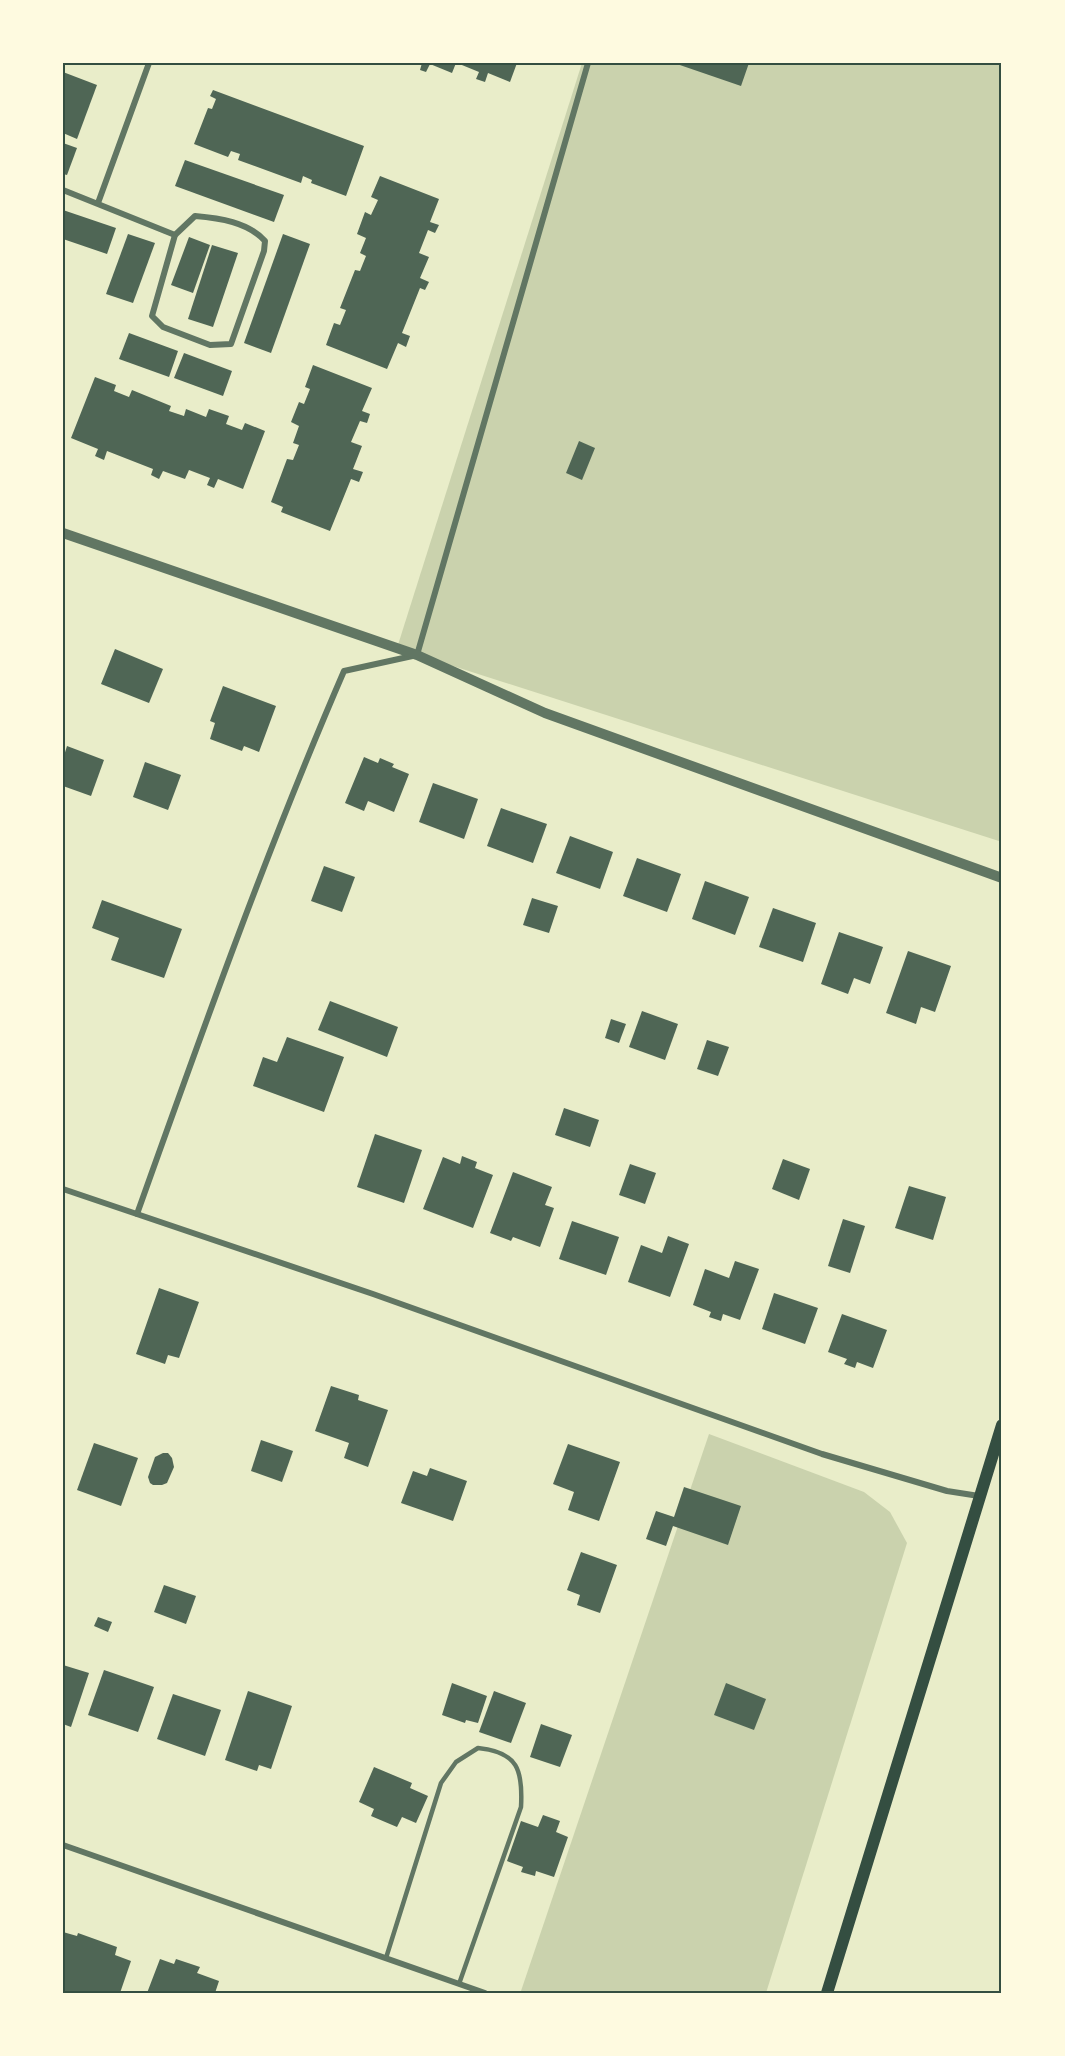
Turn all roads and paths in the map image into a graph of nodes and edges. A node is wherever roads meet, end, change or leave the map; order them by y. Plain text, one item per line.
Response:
1 (149, 63) edge
2 (588, 63) edge
3 (63, 190) edge
4 (98, 203) junction
5 (175, 235) junction
6 (63, 533) edge
7 (417, 655) junction
8 (1002, 878) edge
9 (63, 1189) edge
10 (137, 1214) junction
11 (1002, 1425) edge
12 (979, 1496) junction
13 (63, 1845) edge
14 (386, 1958) junction
15 (459, 1984) junction
16 (485, 1993) edge
17 (827, 1993) edge

1 - 4 street
2 - 7 street
3 - 4 street
4 - 5 street
5 - 5 street
6 - 7 street
7 - 8 street
7 - 10 street
9 - 10 street
10 - 12 street
11 - 12 main road
12 - 17 main road
13 - 14 street
14 - 15 street
14 - 15 lane
15 - 16 street

